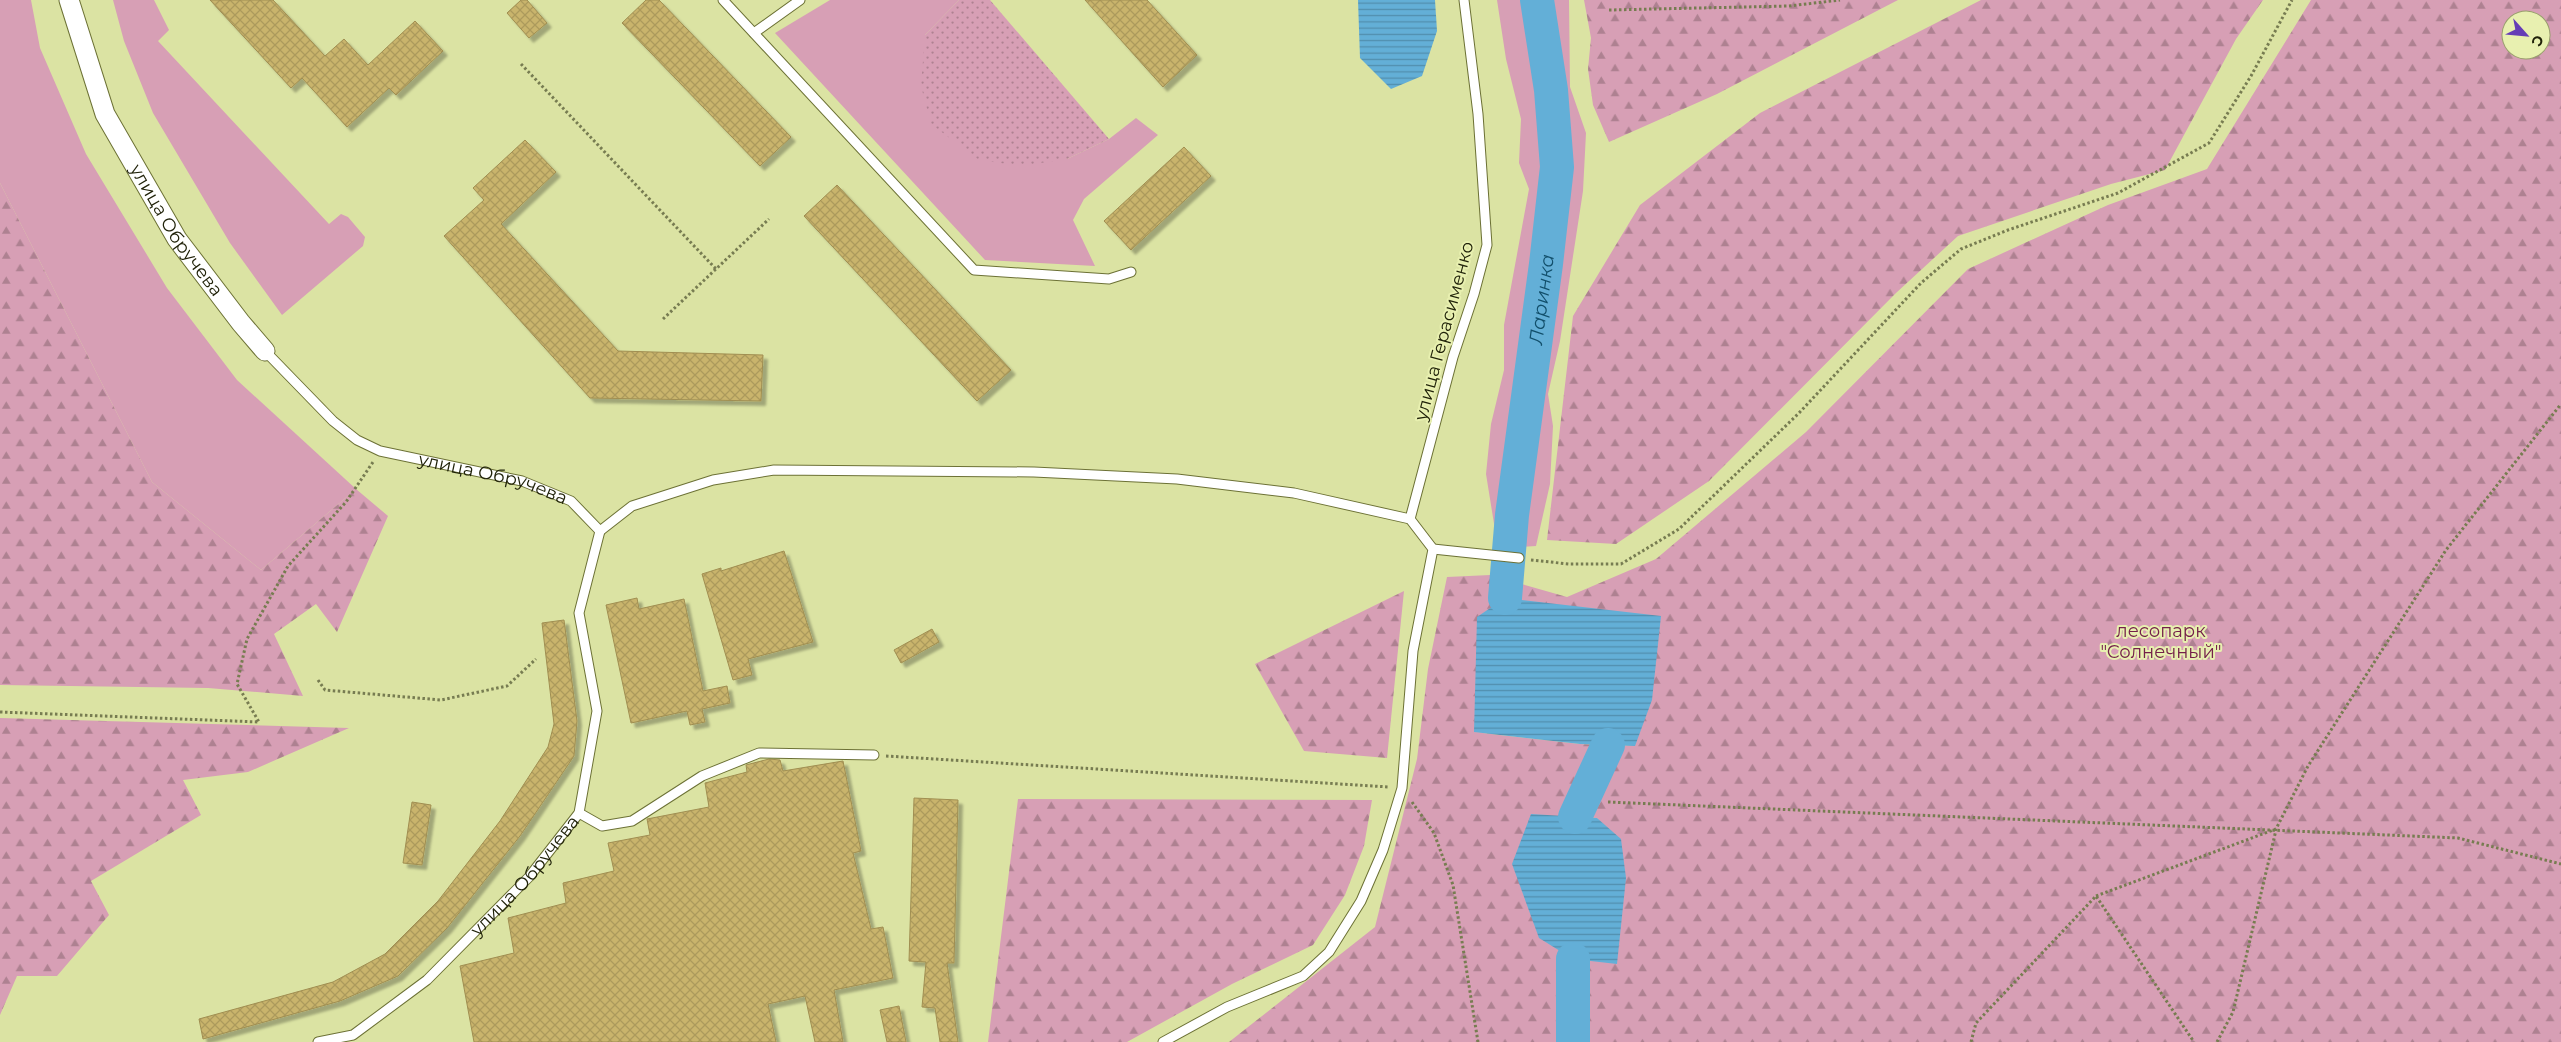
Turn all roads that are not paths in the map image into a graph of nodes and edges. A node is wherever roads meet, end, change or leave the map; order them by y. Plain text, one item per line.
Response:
1 (69, 0) edge
2 (723, 0) edge
3 (800, 0) edge
4 (1464, 0) edge
5 (754, 33) junction
6 (1131, 272) dead end
7 (265, 350) joint
8 (1410, 519) junction
9 (600, 531) junction
10 (1433, 549) junction
11 (1519, 558) road end
12 (874, 755) road end
13 (579, 813) junction
14 (318, 1042) edge
15 (1163, 1042) edge

1 - 7 street, улица Обручева
2 - 5 lane
3 - 5 lane
4 - 8 lane, улица Герасименко
5 - 6 lane
7 - 9 lane, улица Обручева
8 - 9 lane
8 - 10 lane
9 - 13 lane, улица Обручева
10 - 11 lane
10 - 15 lane
12 - 13 lane
13 - 14 lane, улица Обручева

